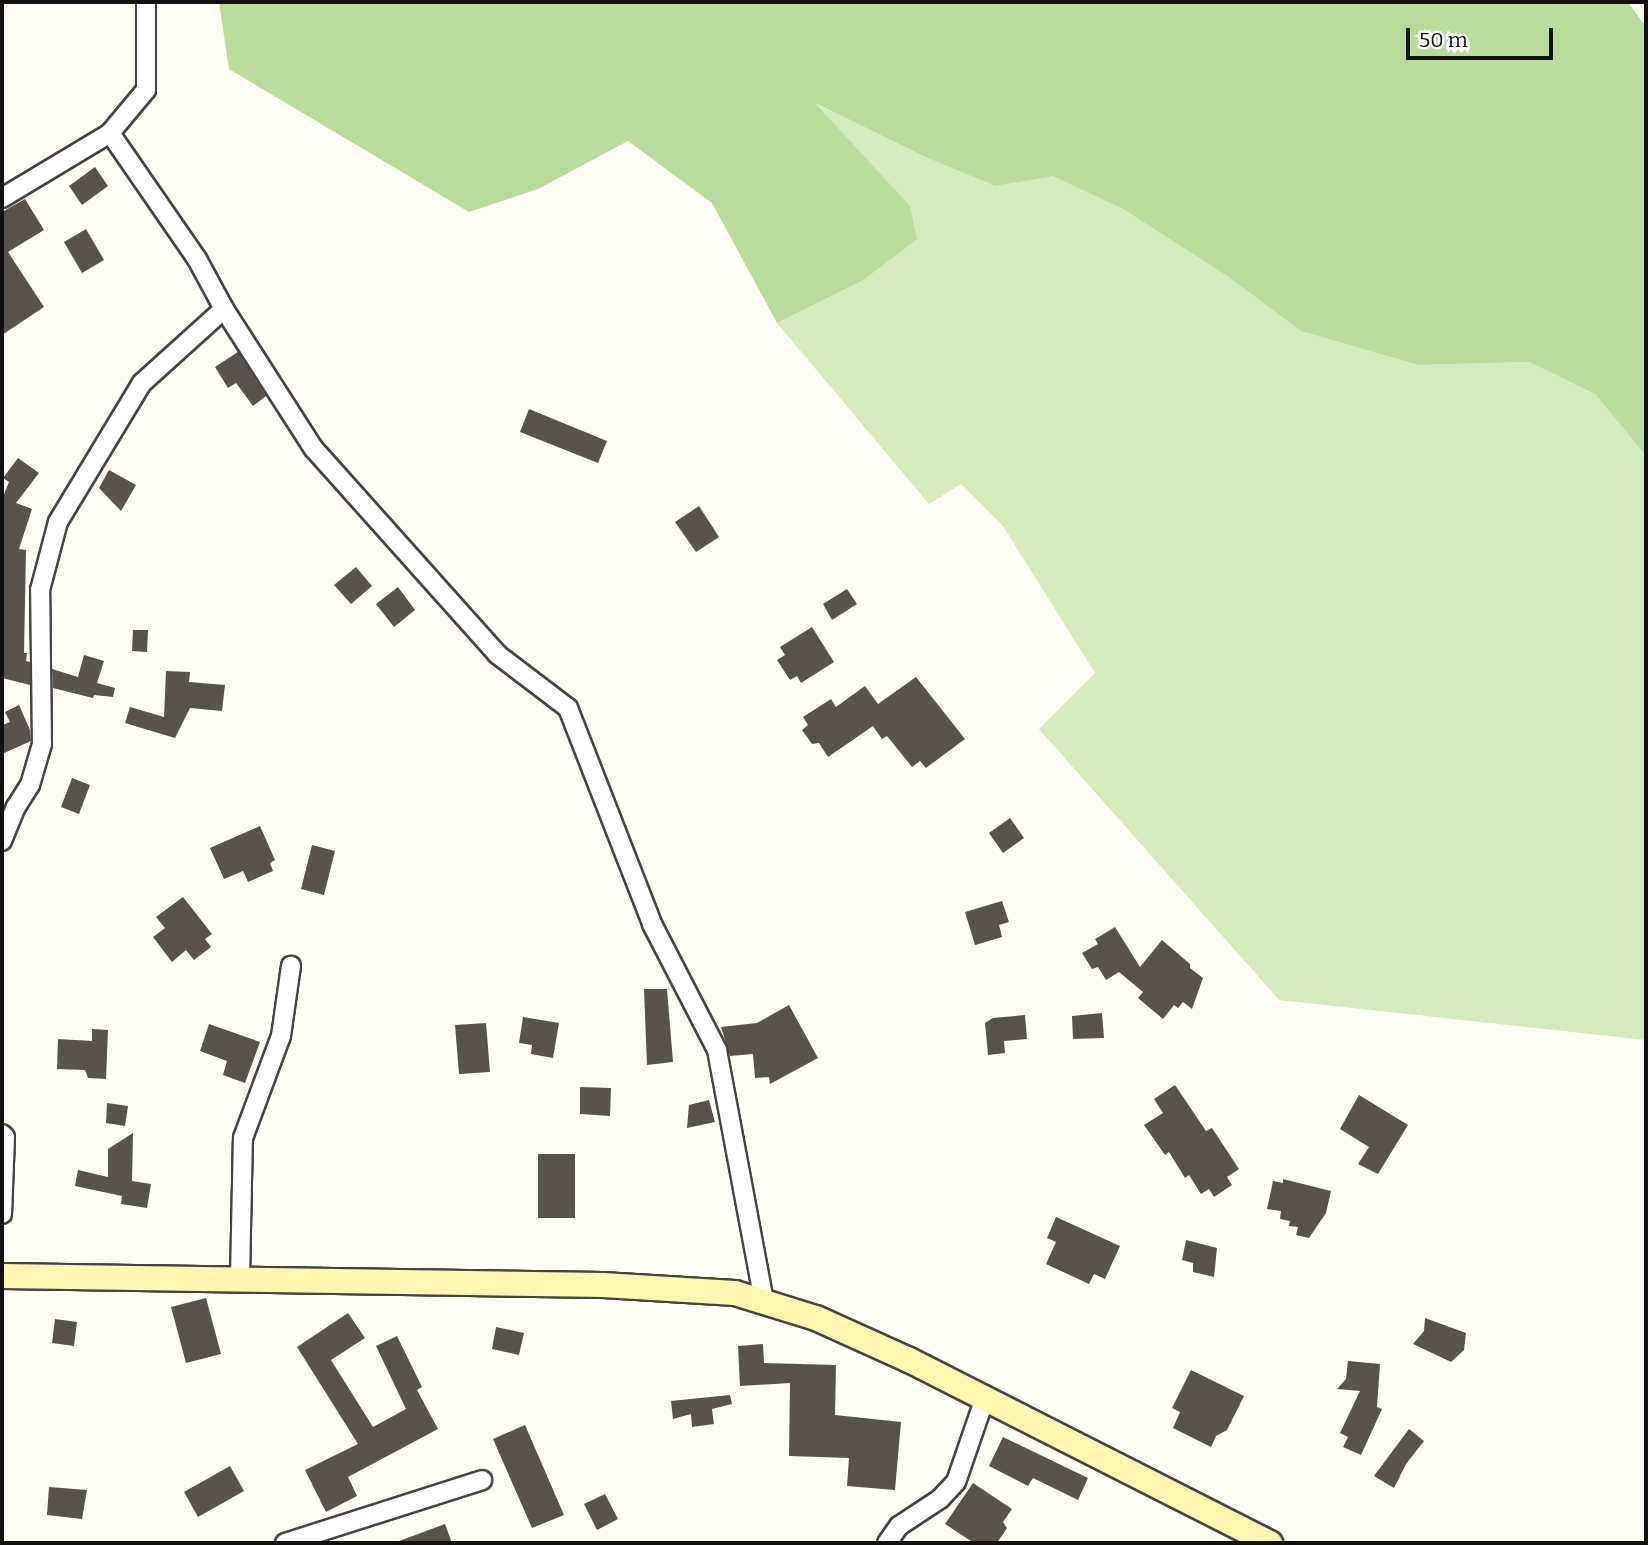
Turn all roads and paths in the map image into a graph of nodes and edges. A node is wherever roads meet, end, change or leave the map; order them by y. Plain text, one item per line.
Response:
1 (146, 2) edge
2 (110, 132) junction
3 (2, 198) edge
4 (224, 309) junction
5 (2, 841) edge
6 (292, 966) dead end
7 (2, 1134) edge
8 (2, 1214) edge
9 (2, 1276) edge
10 (240, 1278) junction
11 (764, 1303) junction
12 (985, 1398) junction
13 (482, 1480) dead end
14 (285, 1543) edge
15 (887, 1543) edge
16 (1270, 1543) edge

1 - 2 street
2 - 3 street
2 - 4 street
4 - 5 street
4 - 11 street
6 - 10 street
7 - 8 street
9 - 10 street
10 - 11 street
11 - 12 street
12 - 15 street
12 - 16 street
13 - 14 street

